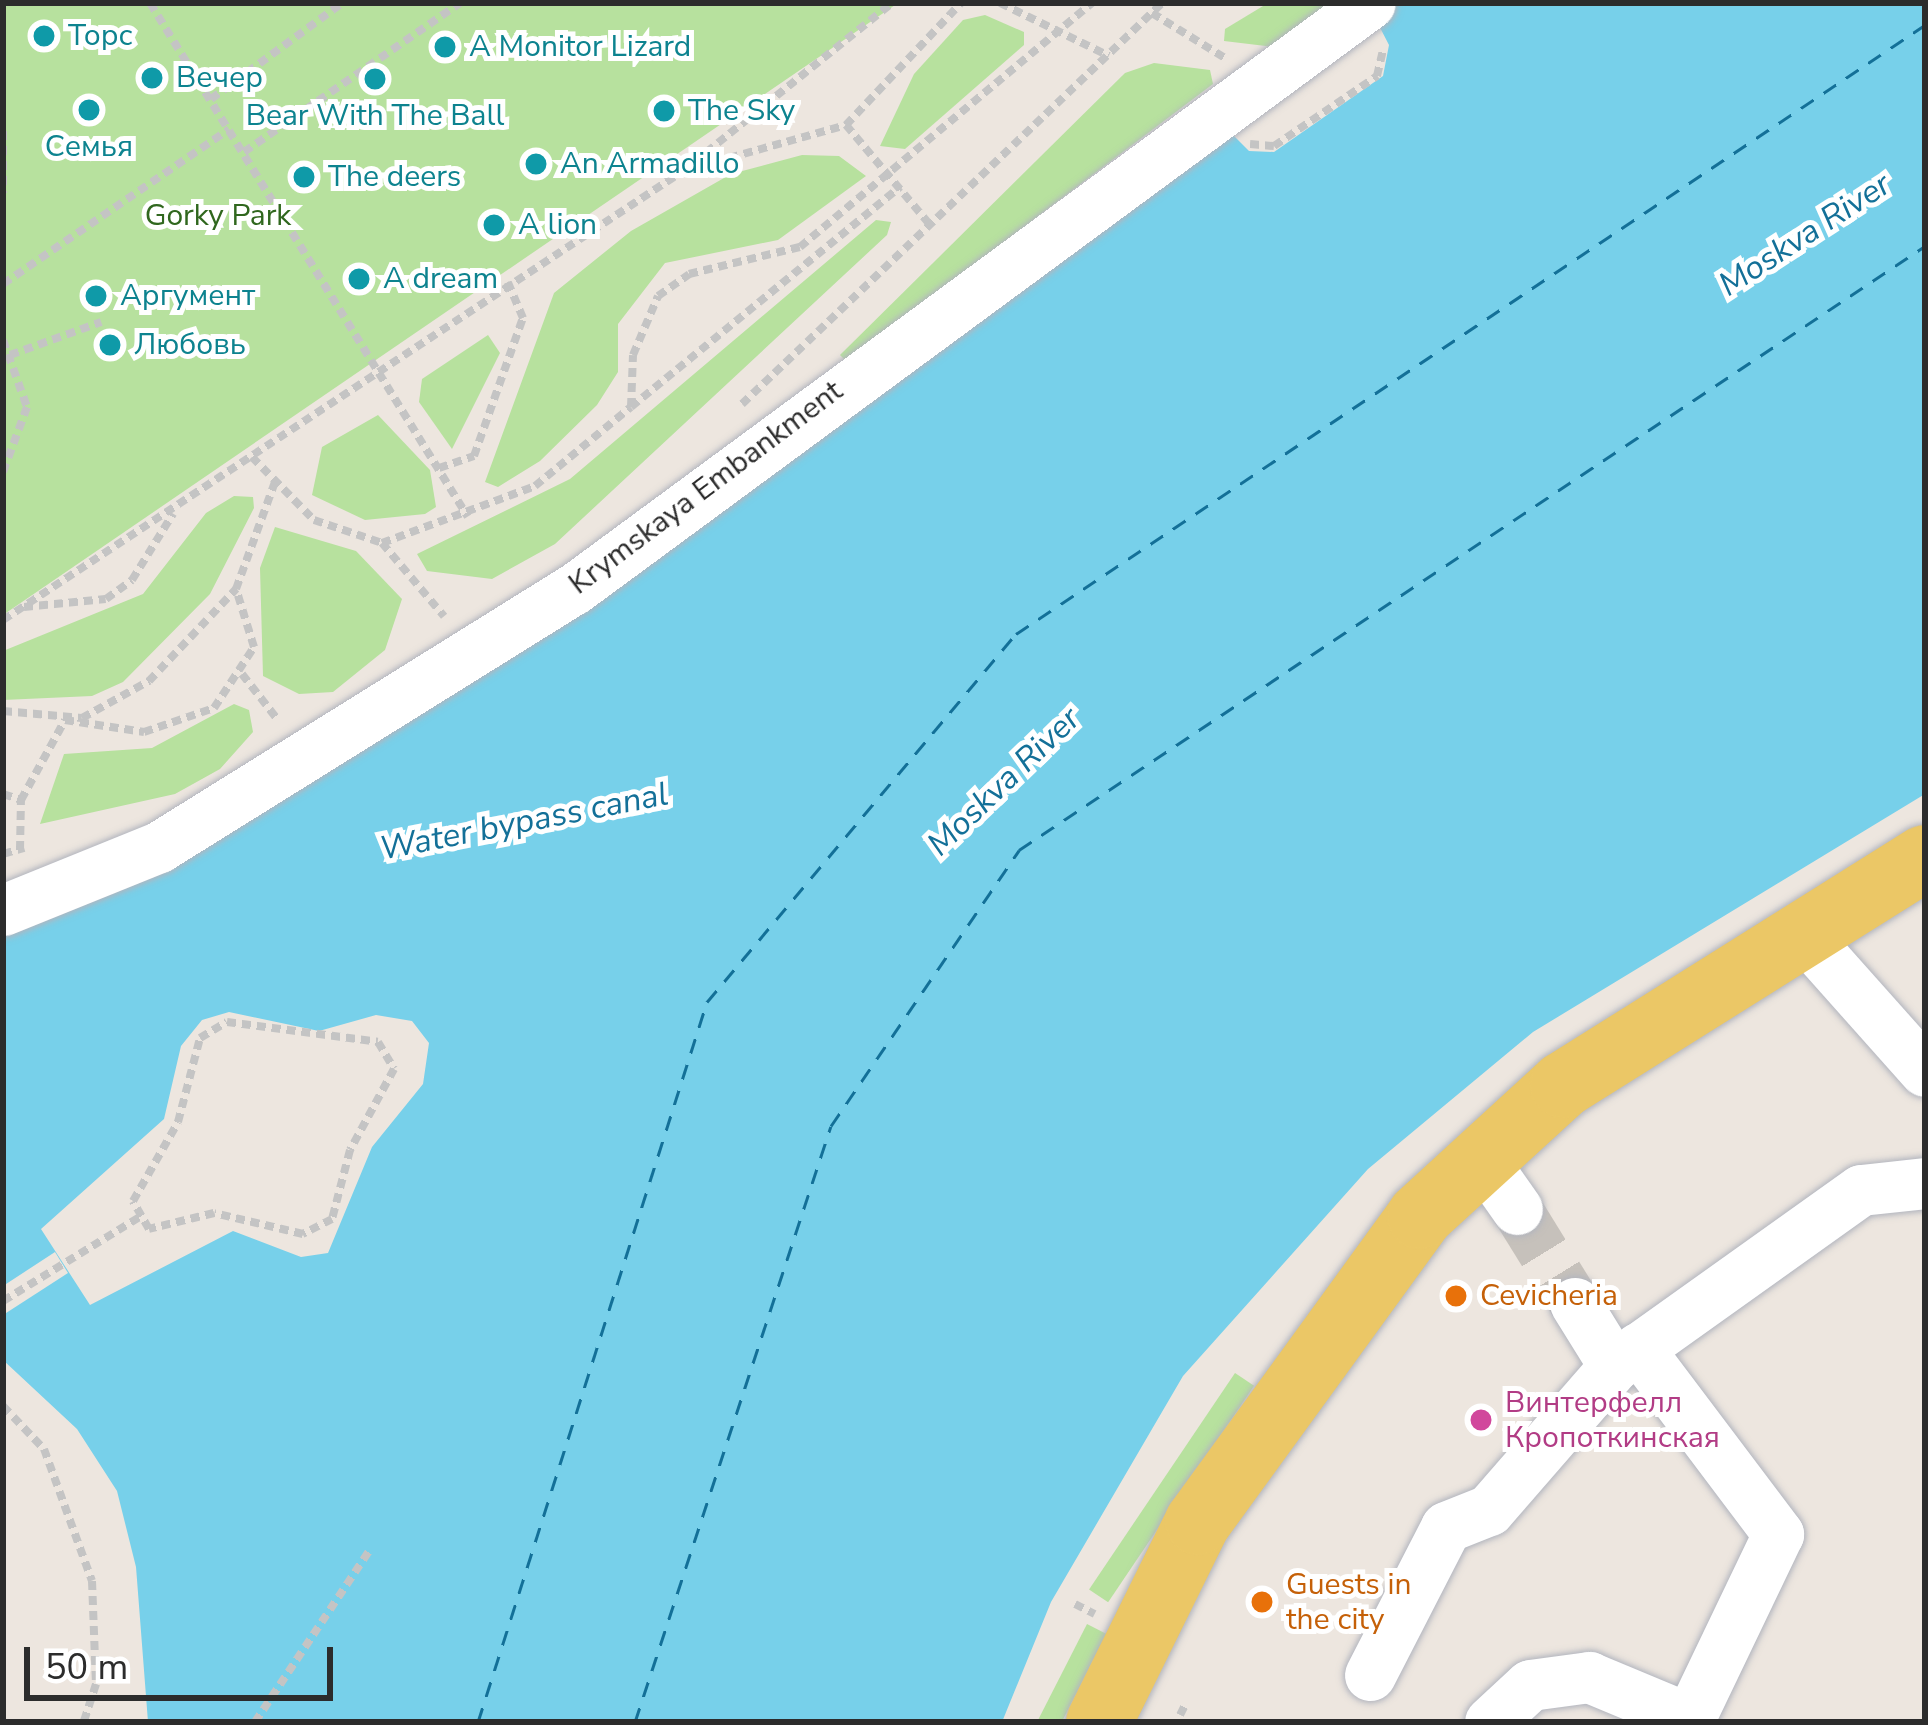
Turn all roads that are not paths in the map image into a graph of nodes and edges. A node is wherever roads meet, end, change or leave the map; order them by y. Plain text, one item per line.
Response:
1 (1370, 3) edge
2 (1925, 858) edge
3 (3, 910) edge
4 (1801, 932) junction
5 (1925, 1071) edge
6 (1479, 1155) junction
7 (1925, 1183) edge
8 (1517, 1209) tunnel mouth
9 (1575, 1303) tunnel mouth
10 (1626, 1357) junction
11 (1370, 1675) dead end
12 (1143, 1713) edge
13 (1689, 1720) edge
14 (1490, 1722) edge

1 - 3 street, Krymskaya Embankment
2 - 4 main road
4 - 5 street
4 - 6 main road
6 - 8 street
6 - 12 main road
7 - 10 street
9 - 10 street
10 - 11 street
10 - 13 street
13 - 14 street

